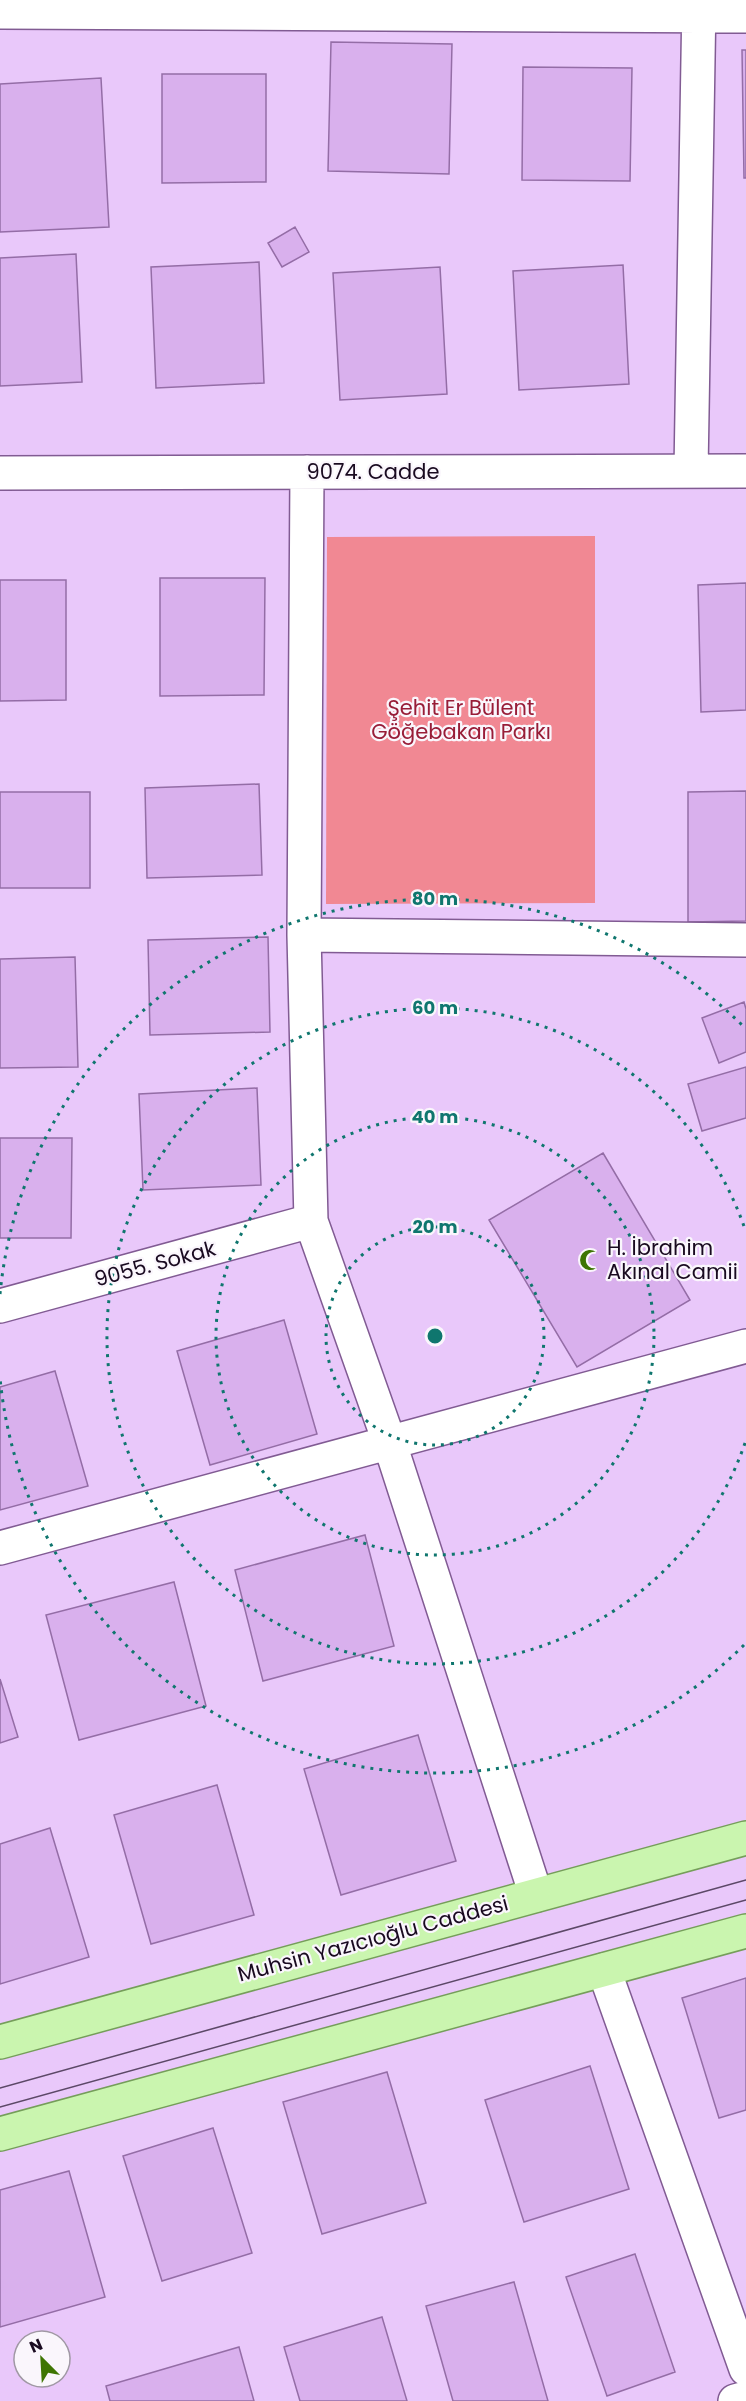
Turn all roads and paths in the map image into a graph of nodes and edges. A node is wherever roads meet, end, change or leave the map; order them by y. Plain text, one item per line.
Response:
1 (537, 8) edge
2 (699, 8) edge
3 (0, 12) edge
4 (746, 16) edge
5 (691, 471) junction
6 (746, 471) edge
7 (306, 472) junction
8 (0, 473) edge
9 (304, 935) junction
10 (746, 940) edge
11 (311, 1221) junction
12 (0, 1306) edge
13 (746, 1346) edge
14 (390, 1444) junction
15 (0, 1548) edge
16 (746, 1838) edge
17 (536, 1895) junction
18 (746, 1931) edge
19 (604, 1970) junction
20 (0, 2042) edge
21 (0, 2134) edge
22 (746, 2369) edge
23 (746, 2398) edge
24 (735, 2401) edge

1 - 2 street
1 - 3 street
2 - 4 street
2 - 5 street
5 - 6 street, 9074. Cadde
5 - 7 street, 9074. Cadde
7 - 8 street, 9074. Cadde
7 - 9 street
9 - 10 street
9 - 11 street
11 - 12 street, 9055. Sokak
11 - 14 street
13 - 14 street
14 - 15 street
14 - 17 street
16 - 17 main road, Muhsin Yazıcıoğlu Caddesi
17 - 20 main road, Muhsin Yazıcıoğlu Caddesi
18 - 19 main road
19 - 21 main road
19 - 22 street
23 - 24 street

